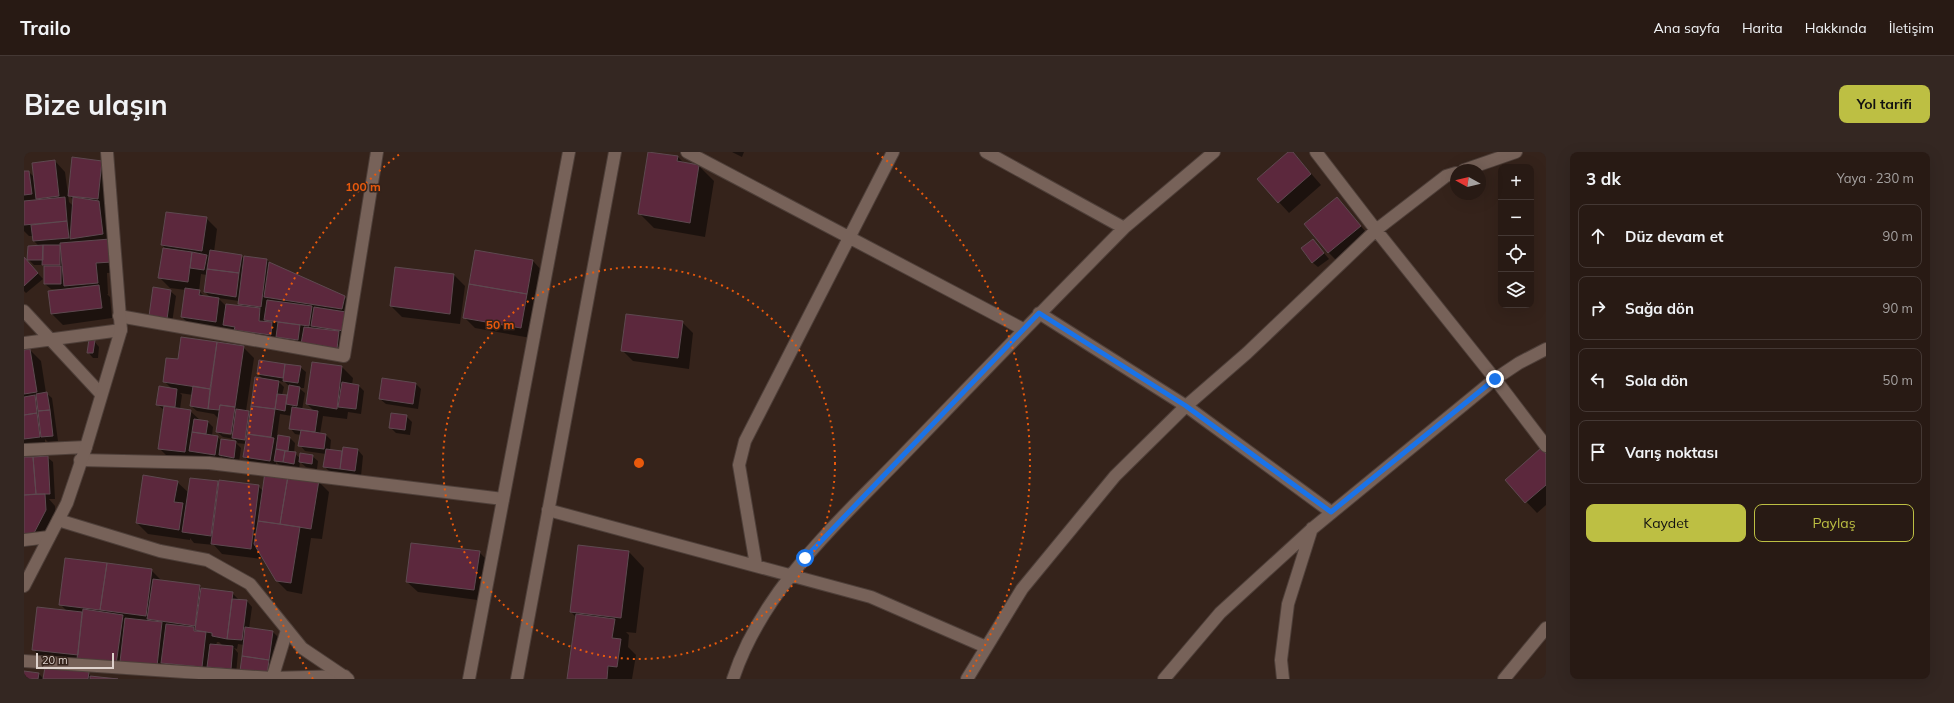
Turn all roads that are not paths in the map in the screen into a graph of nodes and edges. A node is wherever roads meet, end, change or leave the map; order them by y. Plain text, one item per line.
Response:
1 (107, 152) edge
2 (377, 152) edge
3 (569, 152) edge
4 (615, 152) edge
5 (687, 152) edge
6 (893, 152) edge
7 (986, 152) edge
8 (1214, 152) edge
9 (1316, 152) edge
10 (1516, 152) edge
11 (1481, 164) edge
12 (1450, 175) edge
13 (1124, 228) junction
14 (1376, 230) junction
15 (848, 237) junction
16 (24, 311) edge
17 (1039, 313) junction
18 (119, 316) junction
19 (1023, 329) junction
20 (121, 330) junction
21 (50, 339) junction
22 (24, 343) edge
23 (1546, 349) edge
24 (1495, 379) junction
25 (101, 394) junction
26 (1186, 406) junction
27 (1546, 446) edge
28 (86, 447) junction
29 (24, 450) edge
30 (80, 460) junction
31 (503, 499) junction
32 (548, 510) junction
33 (1331, 512) junction
34 (58, 520) junction
35 (1313, 528) junction
36 (49, 537) junction
37 (24, 540) edge
38 (756, 565) junction
39 (792, 575) junction
40 (24, 586) edge
41 (1546, 628) edge
42 (287, 630) junction
43 (986, 647) junction
44 (24, 661) edge
45 (346, 678) edge
46 (272, 679) edge
47 (469, 679) edge
48 (517, 679) edge
49 (732, 679) edge
50 (967, 679) edge
51 (1164, 679) edge
52 (1282, 679) edge
53 (1504, 679) edge

1 - 18 street
2 - 18 street
3 - 31 street
4 - 32 street
5 - 15 street
6 - 15 street
7 - 13 street
8 - 13 street
9 - 14 street
10 - 11 street
12 - 14 street
13 - 17 street
14 - 24 street
14 - 26 street
15 - 19 street
15 - 38 street
16 - 21 street
17 - 19 street
17 - 26 street
18 - 20 street
19 - 39 street
20 - 21 street
20 - 25 street
21 - 22 street
21 - 25 street
23 - 24 street
24 - 27 street
24 - 33 street
25 - 28 street
26 - 33 street
26 - 43 street
28 - 29 street
28 - 30 street
30 - 31 street
30 - 34 street
31 - 47 street
32 - 38 street
32 - 48 street
33 - 35 street
34 - 36 street
34 - 42 street
35 - 51 street
35 - 52 street
36 - 37 street
36 - 40 street
38 - 39 street
39 - 43 street
39 - 49 street
41 - 53 street
42 - 45 street
42 - 46 street
43 - 50 street
44 - 46 street
45 - 46 street

